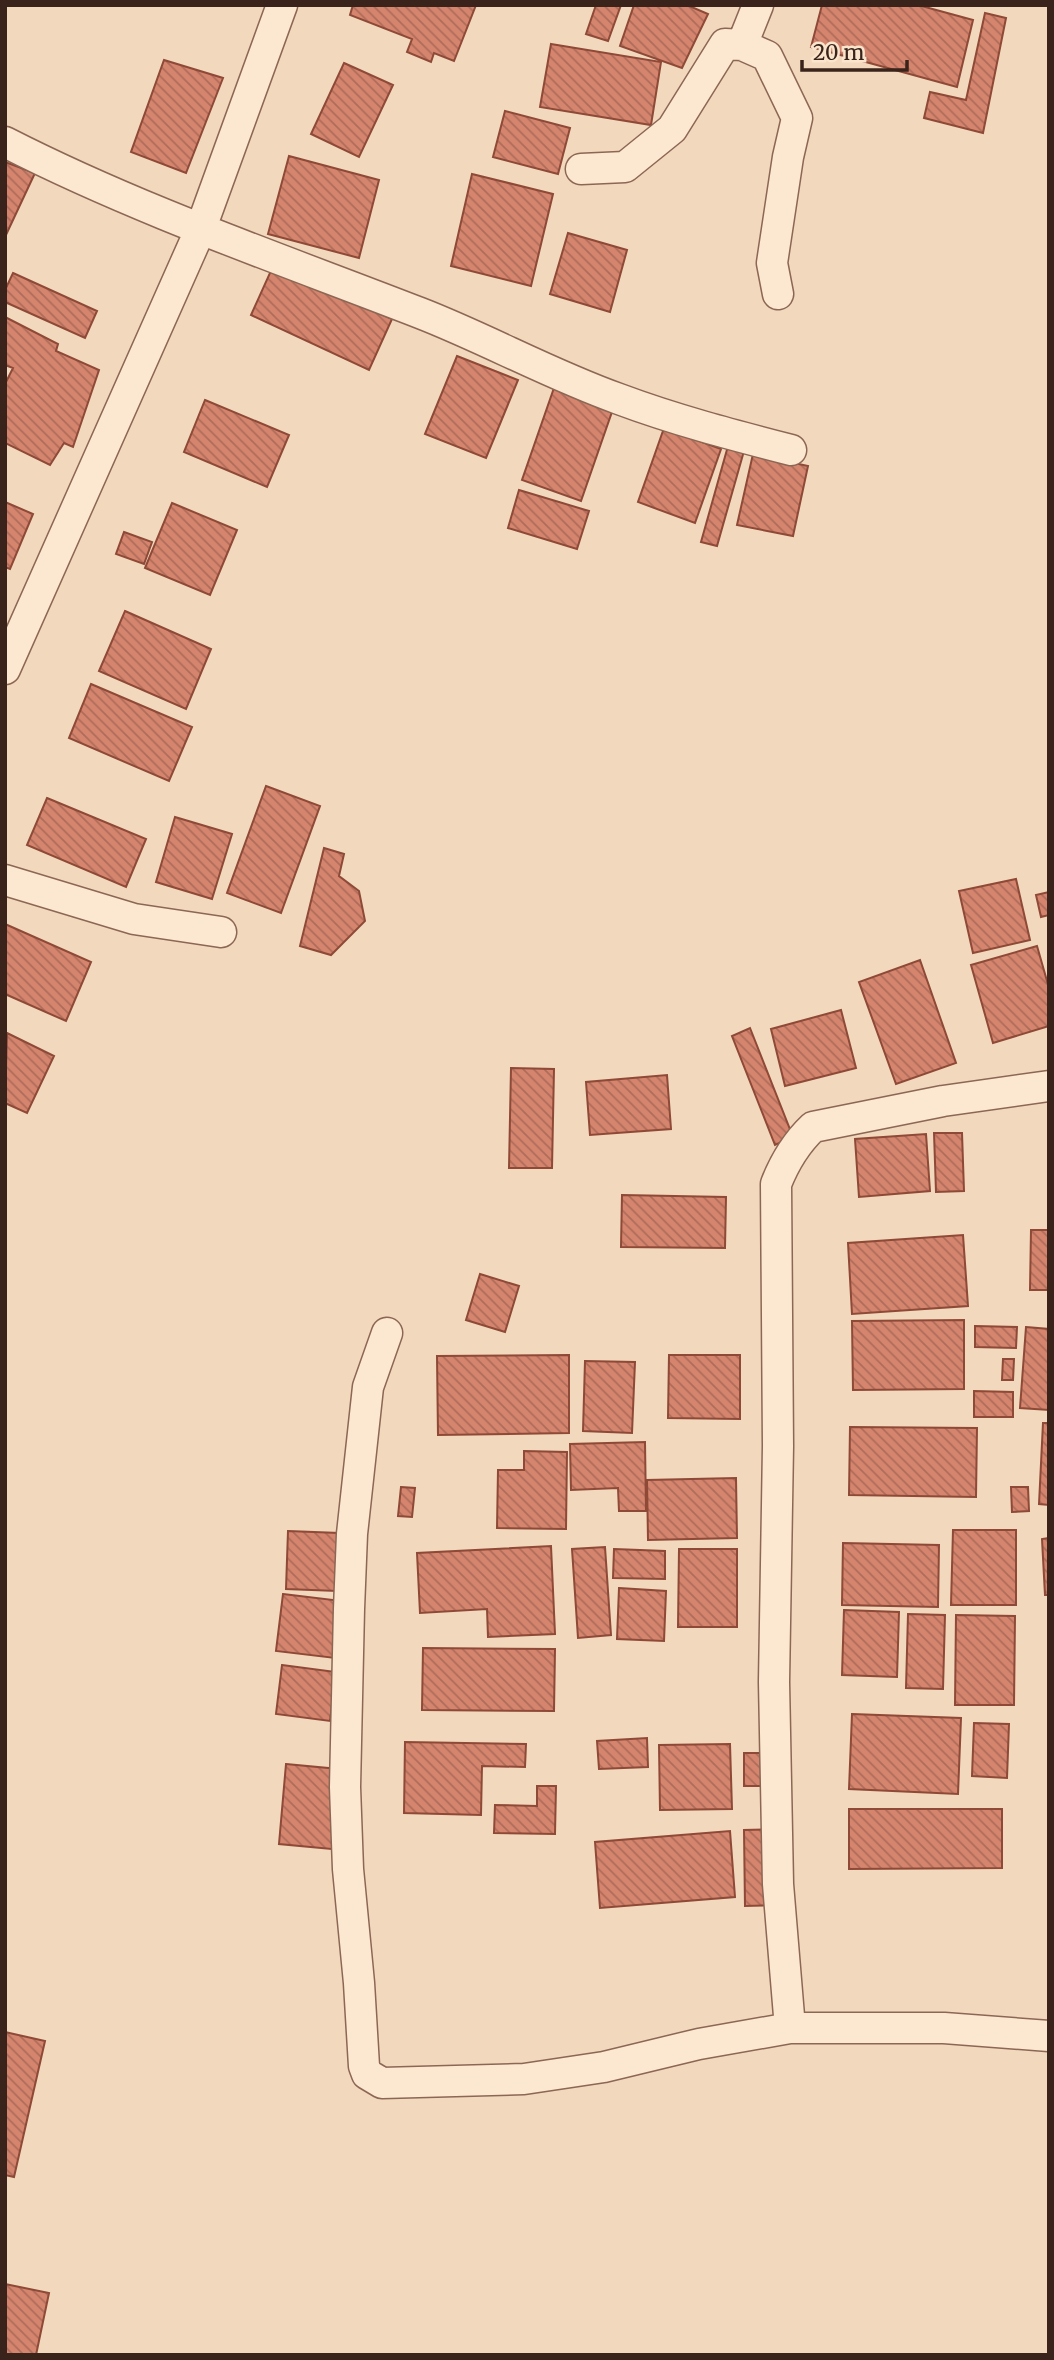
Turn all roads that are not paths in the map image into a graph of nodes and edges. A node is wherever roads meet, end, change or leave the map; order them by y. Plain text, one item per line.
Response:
1 (282, 5) edge
2 (758, 5) edge
3 (742, 45) junction
4 (5, 142) edge
5 (581, 169) dead end
6 (201, 228) junction
7 (778, 294) dead end
8 (791, 450) dead end
9 (5, 669) edge
10 (5, 880) edge
11 (221, 932) dead end
12 (1049, 1086) edge
13 (387, 1333) dead end
14 (790, 2028) junction
15 (1049, 2036) edge

1 - 6 street
2 - 3 street
3 - 5 street
3 - 7 street
4 - 6 street
6 - 8 street
6 - 9 street
10 - 11 street
12 - 14 street
13 - 14 street
14 - 15 street

